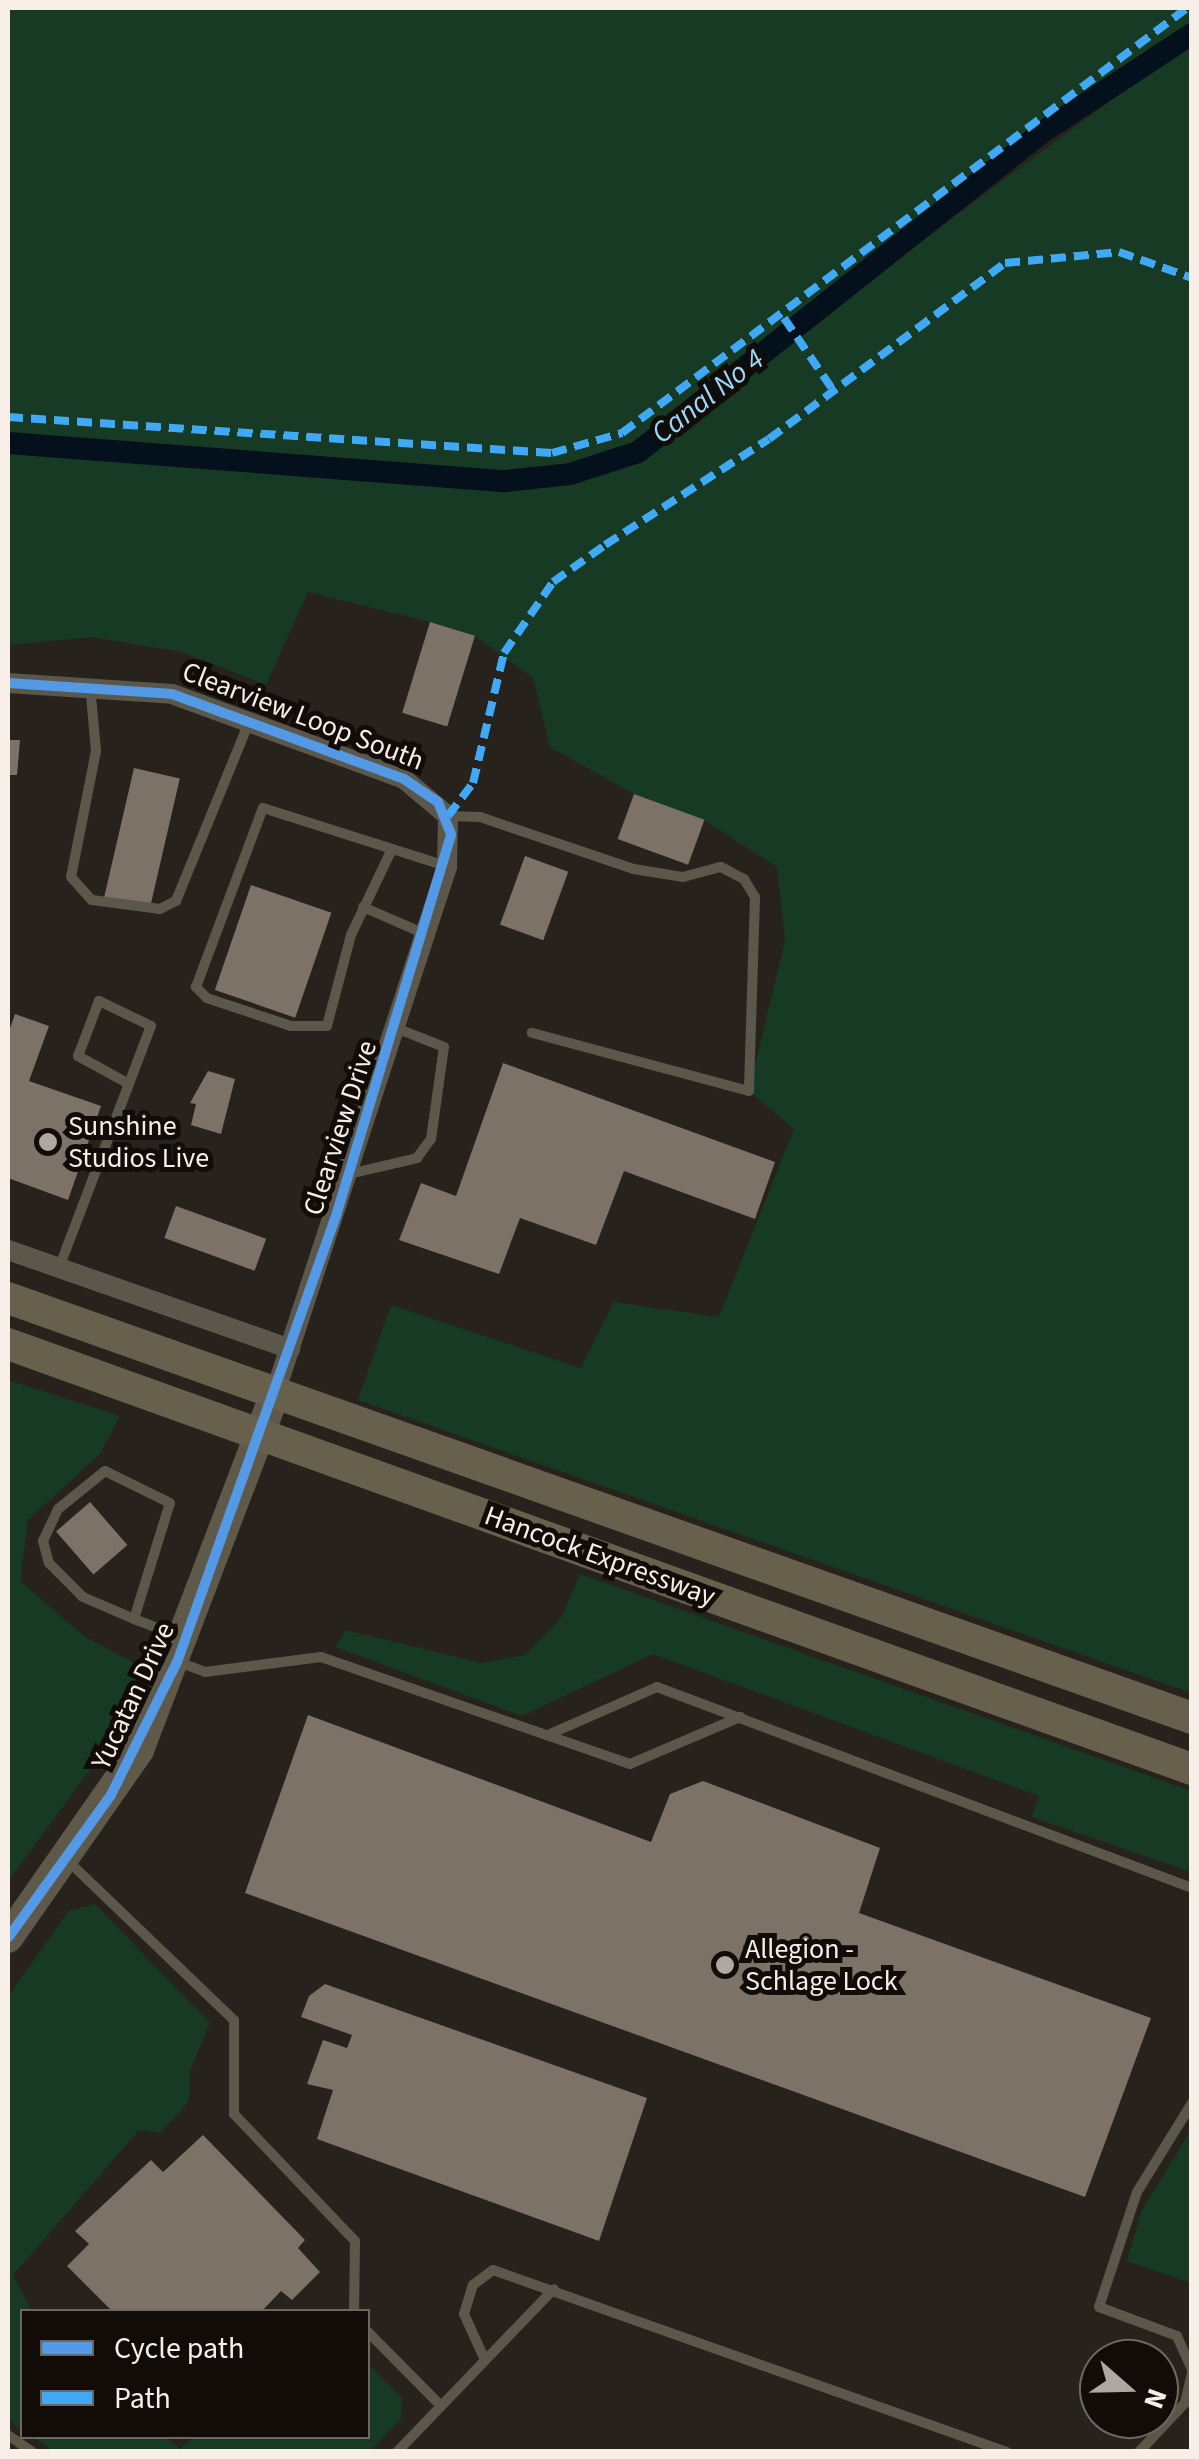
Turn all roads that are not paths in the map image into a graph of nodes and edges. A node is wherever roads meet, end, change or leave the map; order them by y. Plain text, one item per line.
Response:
1 (8, 683) edge
2 (90, 684) junction
3 (249, 722) junction
4 (448, 816) junction
5 (392, 849) junction
6 (447, 867) junction
7 (363, 907) junction
8 (426, 934) junction
9 (396, 1028) junction
10 (532, 1032) dead end
11 (128, 1084) junction
12 (350, 1174) junction
13 (8, 1250) edge
14 (59, 1268) junction
15 (8, 1298) edge
16 (8, 1344) edge
17 (290, 1350) junction
18 (275, 1393) junction
19 (260, 1435) junction
20 (134, 1619) junction
21 (182, 1650) junction
22 (740, 1717) junction
23 (1192, 1718) edge
24 (550, 1734) junction
25 (1192, 1769) edge
26 (66, 1858) junction
27 (1192, 1888) edge
28 (8, 1938) edge
29 (1192, 2104) edge
30 (554, 2290) junction
31 (354, 2309) edge
32 (370, 2334) edge
33 (485, 2360) junction
34 (1192, 2371) edge
35 (440, 2406) junction
36 (8, 2435) edge
37 (32, 2452) edge
38 (397, 2452) edge
39 (1007, 2452) edge
40 (1138, 2452) edge

1 - 2 street, Clearview Loop South
2 - 3 street, Clearview Loop South
2 - 3 lane
3 - 4 street, Clearview Loop South
4 - 6 street, Clearview Drive
4 - 10 lane
5 - 6 lane
5 - 7 lane
5 - 7 lane
6 - 8 street, Clearview Drive
7 - 8 lane
8 - 9 street, Clearview Drive
9 - 12 street, Clearview Drive
9 - 12 lane
11 - 11 lane
11 - 14 lane
12 - 17 street, Clearview Drive
13 - 14 street
14 - 17 street
15 - 18 main road, Hancock Expressway
16 - 19 main road, Hancock Expressway
17 - 18 street, Clearview Drive
18 - 19 street, Yucatan Drive
18 - 23 main road, Hancock Expressway
19 - 21 street, Yucatan Drive
19 - 25 main road, Hancock Expressway
20 - 20 lane
20 - 21 lane
21 - 24 lane
21 - 26 street, Yucatan Drive
22 - 24 lane
22 - 24 lane
22 - 27 lane
26 - 28 street, Yucatan Drive
26 - 31 lane
29 - 34 lane
30 - 33 lane
30 - 33 lane
30 - 39 lane
32 - 35 lane
33 - 35 lane
34 - 40 lane
35 - 38 lane
36 - 37 lane

